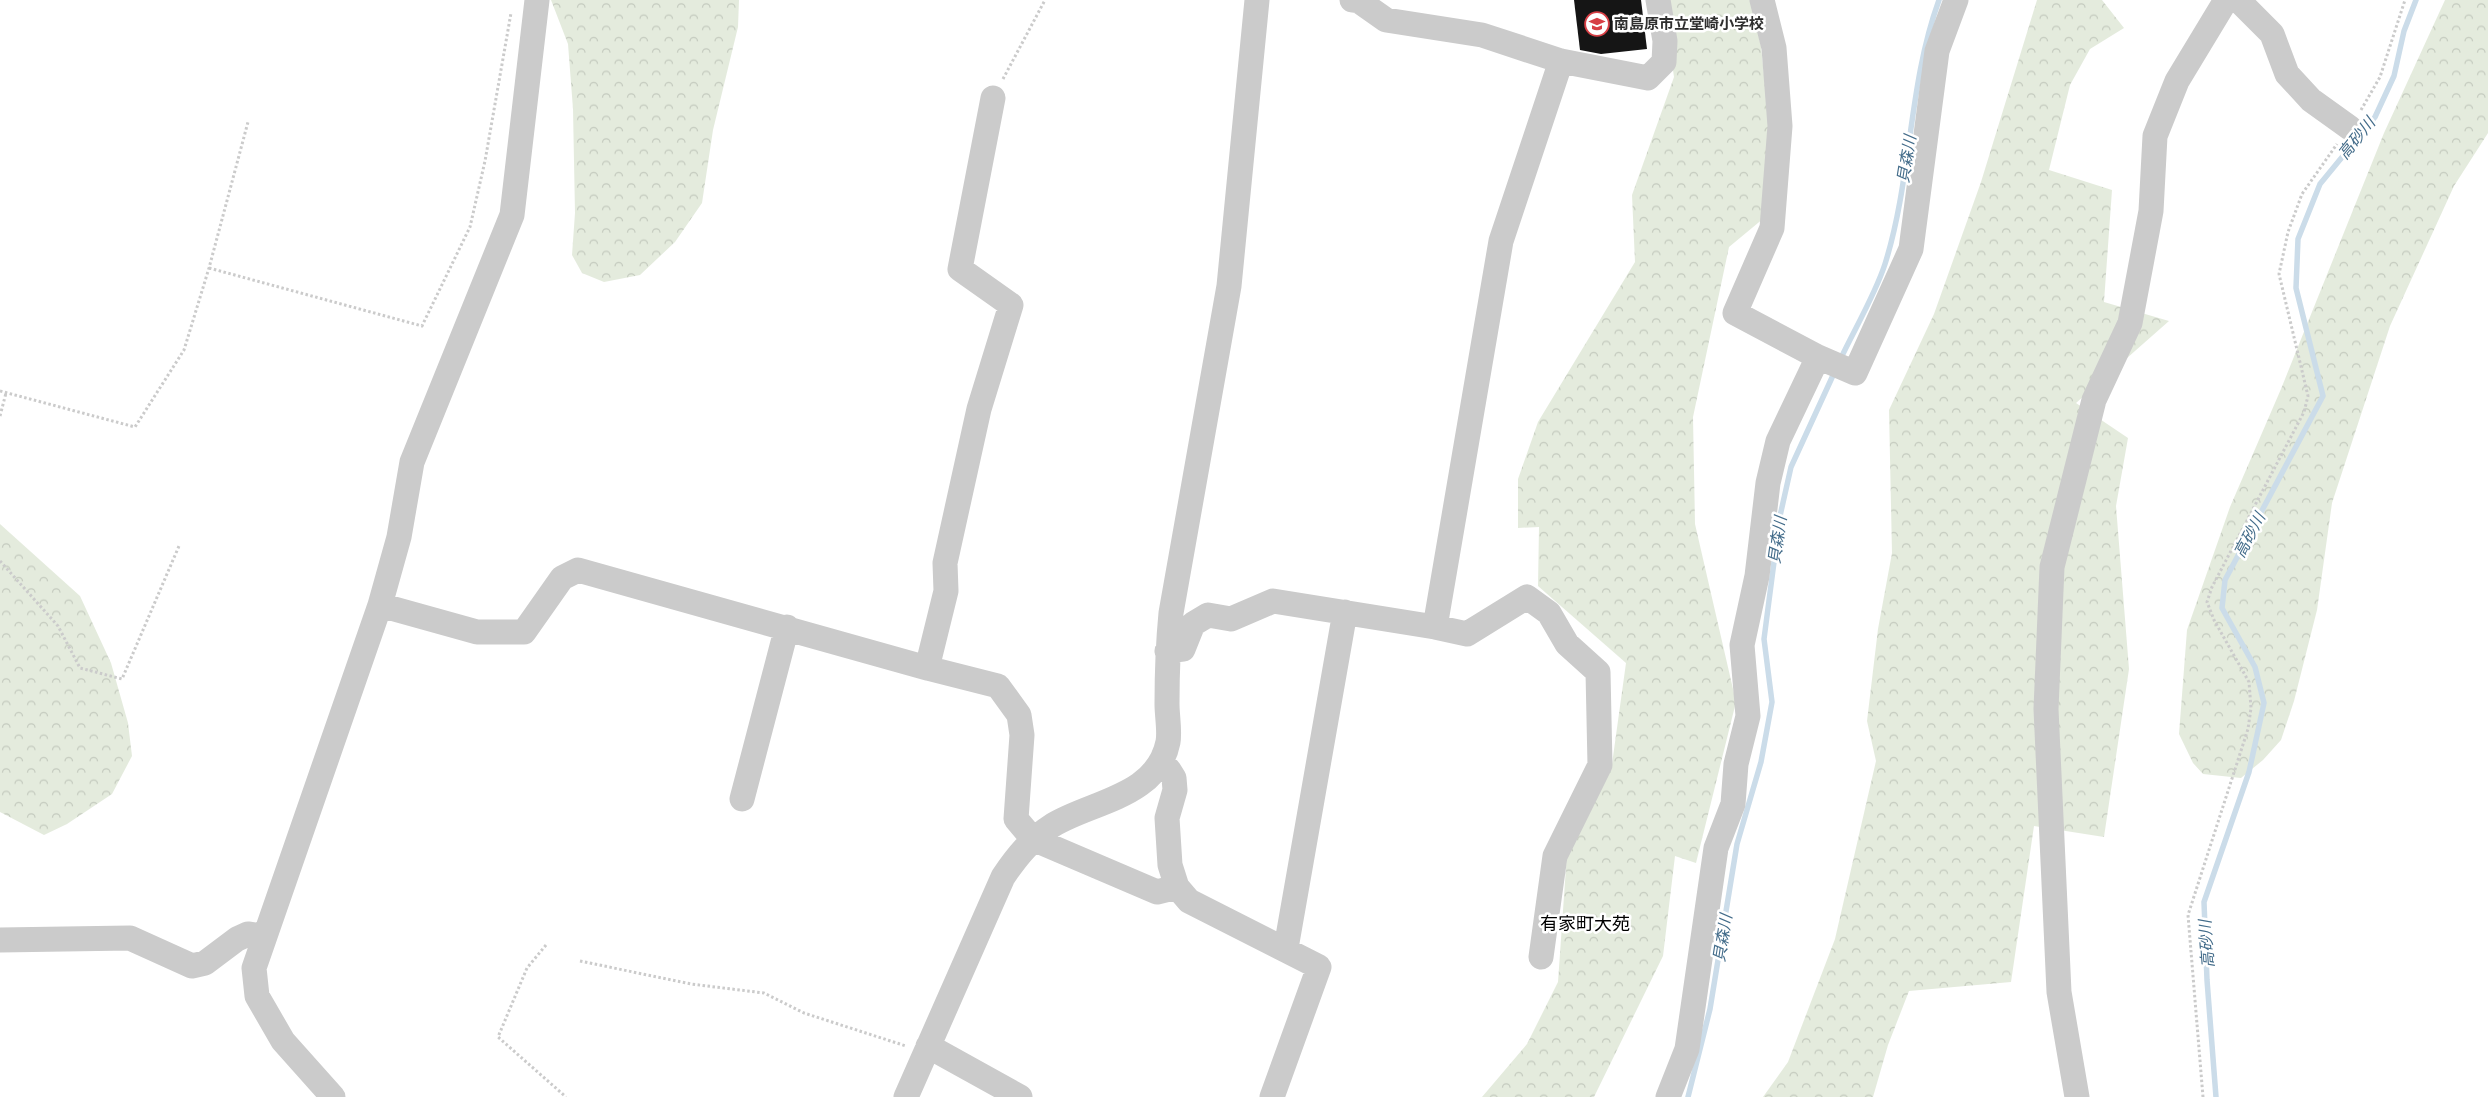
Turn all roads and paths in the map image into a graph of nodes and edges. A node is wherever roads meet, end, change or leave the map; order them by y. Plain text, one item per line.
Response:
1 (537, 0) edge
2 (1045, 0) edge
3 (1256, 0) edge
4 (1352, 0) edge
5 (1658, 0) edge
6 (1762, 0) edge
7 (1956, 0) edge
8 (2226, 0) edge
9 (2243, 0) edge
10 (2405, 0) edge
11 (512, 10) dead end
12 (1561, 61) junction
13 (993, 98) joint
14 (248, 122) dead end
15 (2350, 128) junction
16 (210, 268) junction
17 (1830, 363) junction
18 (0, 391) edge
19 (6, 393) junction
20 (0, 416) edge
21 (179, 546) dead end
22 (0, 561) edge
23 (380, 605) junction
24 (1345, 612) junction
25 (787, 627) junction
26 (1435, 627) junction
27 (1167, 651) junction
28 (927, 668) junction
29 (1160, 766) junction
30 (742, 799) dead end
31 (1033, 840) junction
32 (1177, 887) junction
33 (264, 936) junction
34 (0, 940) edge
35 (546, 945) dead end
36 (1286, 948) junction
37 (1541, 957) dead end
38 (580, 961) dead end
39 (927, 1049) junction
40 (333, 1097) edge
41 (566, 1097) edge
42 (906, 1097) edge
43 (1020, 1097) edge
44 (1272, 1097) edge
45 (1668, 1097) edge
46 (2077, 1097) edge
47 (2203, 1097) edge

1 - 23 street
2 - 13 path
3 - 27 street
4 - 12 street
5 - 12 street
6 - 17 street
7 - 17 street
8 - 46 street
9 - 15 street
10 - 15 path
11 - 16 path
12 - 26 street
13 - 28 street
14 - 16 path
15 - 47 path
16 - 19 path
17 - 45 street
18 - 19 path
19 - 20 path
21 - 22 path
23 - 25 street
23 - 33 street
24 - 26 street
24 - 27 street
24 - 36 street
25 - 28 street
25 - 30 street
26 - 37 street
27 - 29 street
28 - 31 street
29 - 31 street
29 - 32 street
31 - 32 street
31 - 39 street
32 - 36 street
33 - 34 street
33 - 40 street
35 - 41 path
36 - 44 street
38 - 39 path
39 - 42 street
39 - 43 street

